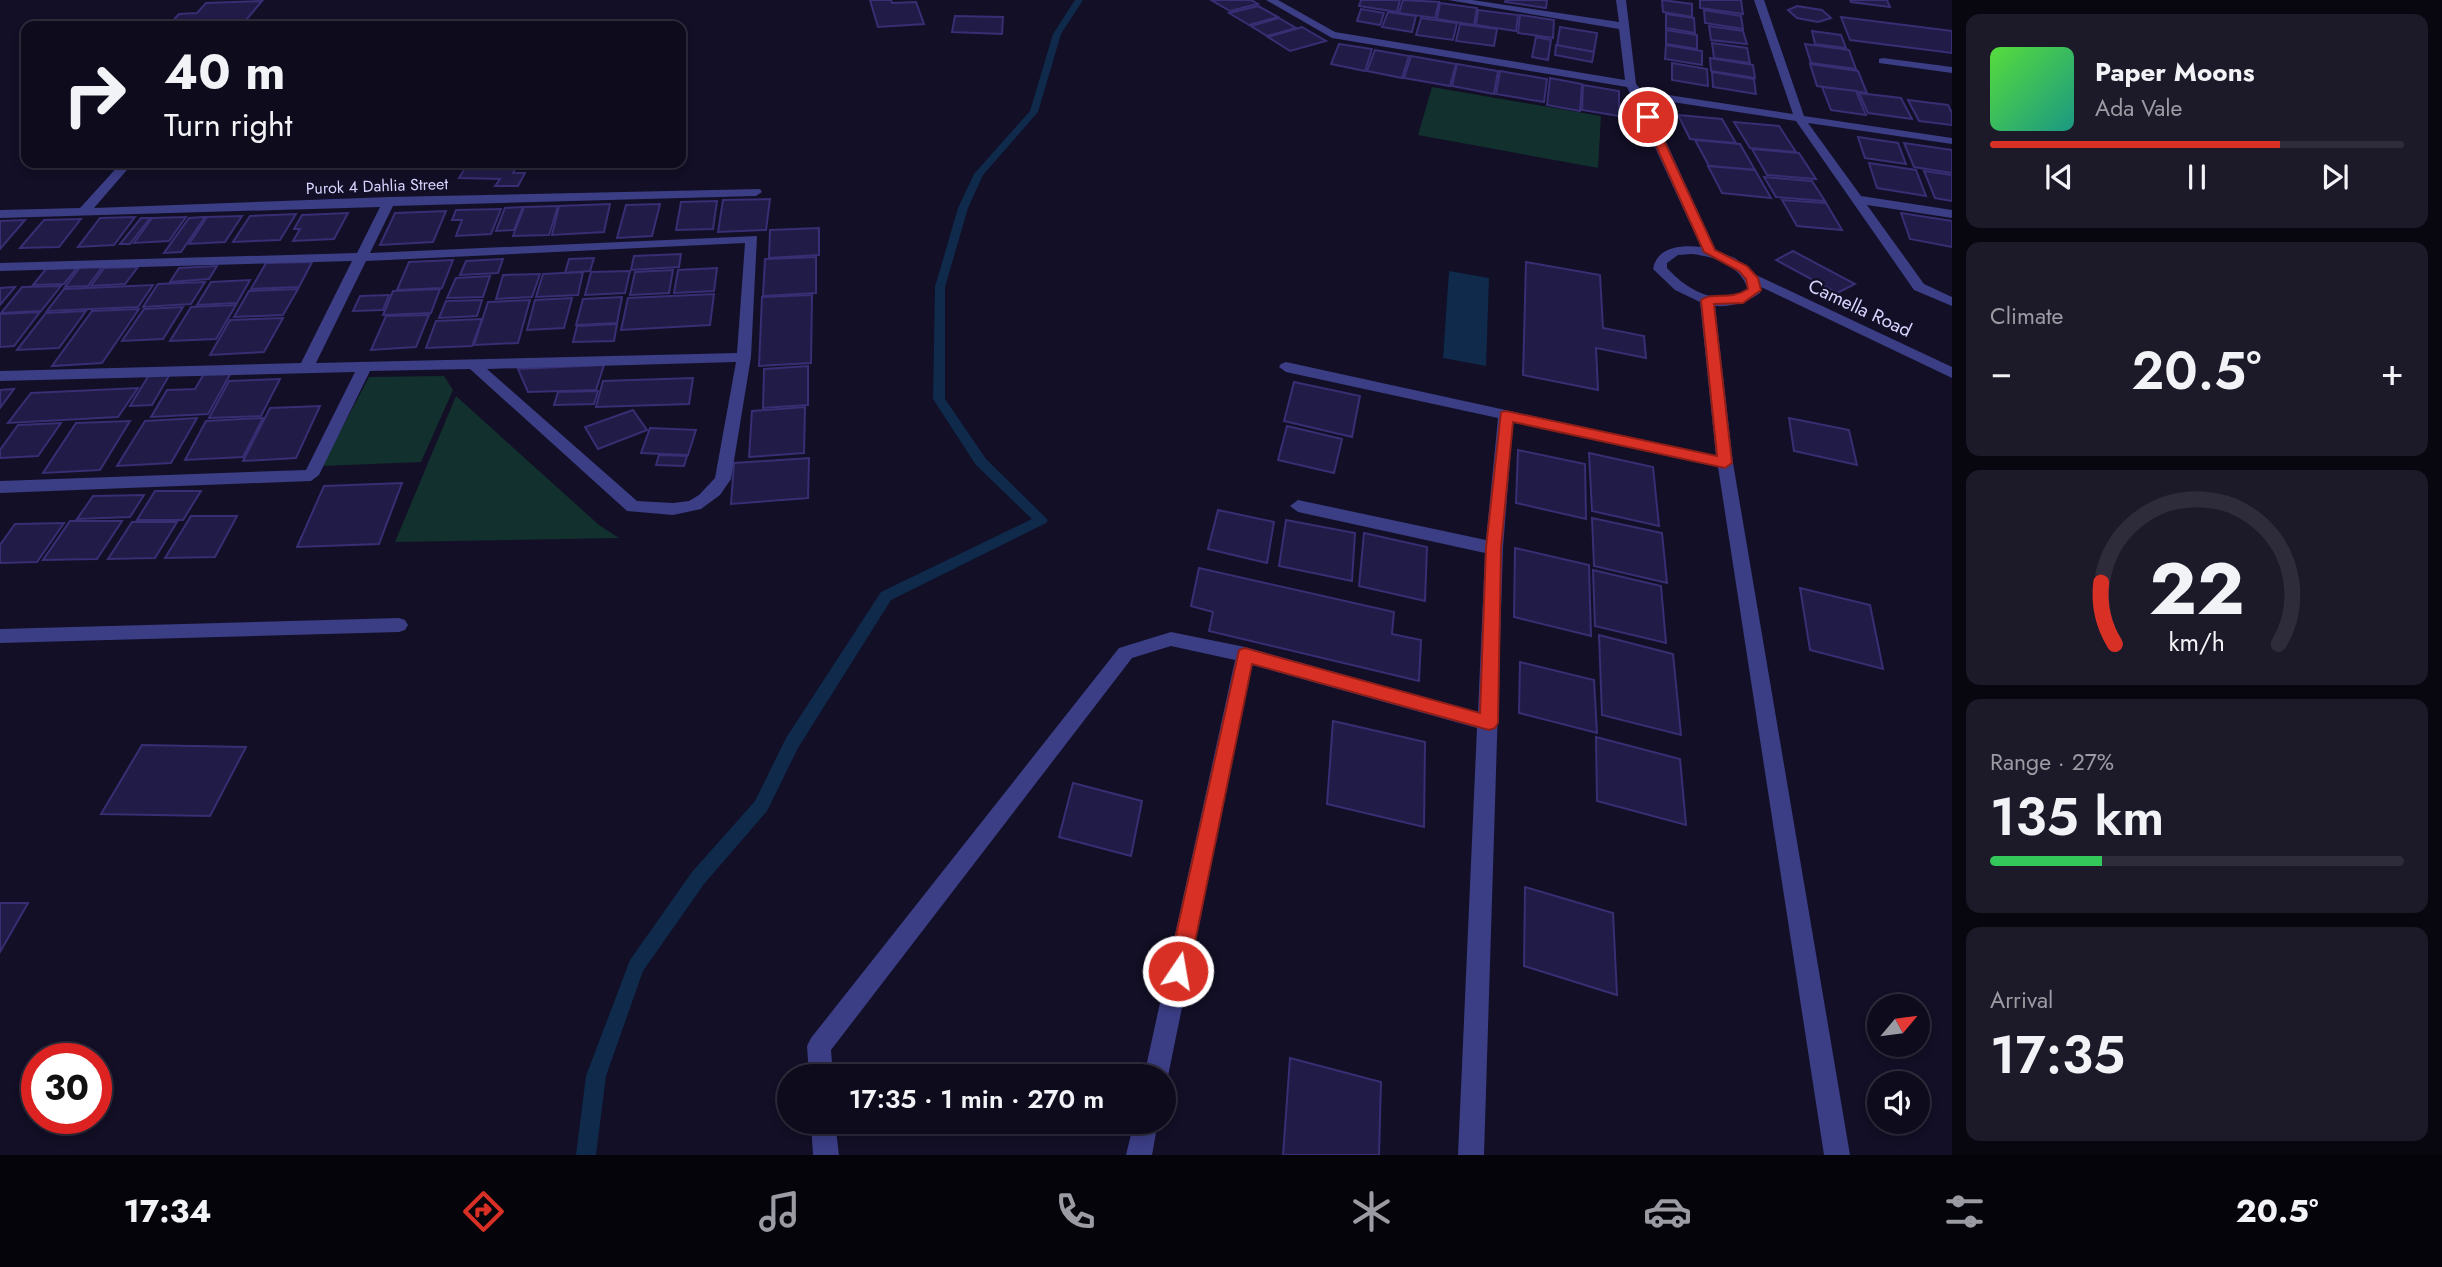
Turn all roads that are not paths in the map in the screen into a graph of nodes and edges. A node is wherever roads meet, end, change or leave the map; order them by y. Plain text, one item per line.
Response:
1 (1270, 0) edge
2 (1453, 0) edge
3 (1621, 0) edge
4 (1759, 0) edge
5 (1622, 26) junction
6 (1883, 61) dead end
7 (1952, 70) edge
8 (1634, 89) junction
9 (1800, 119) junction
10 (1952, 141) edge
11 (123, 168) edge
12 (756, 192) dead end
13 (1855, 199) junction
14 (389, 201) junction
15 (83, 212) junction
16 (0, 214) edge
17 (1952, 214) edge
18 (1710, 252) junction
19 (361, 257) junction
20 (0, 267) edge
21 (1752, 278) junction
22 (1707, 300) junction
23 (1952, 302) edge
24 (744, 357) junction
25 (474, 365) junction
26 (307, 366) junction
27 (365, 366) junction
28 (1286, 367) dead end
29 (1952, 373) edge
30 (0, 376) edge
31 (1506, 416) junction
32 (1725, 463) junction
33 (0, 487) edge
34 (1298, 506) dead end
35 (1494, 548) junction
36 (399, 625) dead end
37 (0, 636) edge
38 (1245, 655) junction
39 (1489, 723) junction
40 (820, 1064) edge
41 (1159, 1064) edge
42 (824, 1134) edge
43 (1143, 1134) edge
44 (825, 1155) edge
45 (1139, 1155) edge
46 (1471, 1155) edge
47 (1837, 1155) edge

1 - 8 street
2 - 5 street
3 - 5 street
4 - 9 street
5 - 8 street
6 - 7 street
8 - 9 street
8 - 18 street
9 - 10 street
9 - 13 street
11 - 15 street
12 - 14 street, Purok 4 Dahlia Street
13 - 17 street
13 - 23 street
14 - 15 street, Purok 4 Dahlia Street
14 - 19 street
15 - 16 street, Purok 4 Dahlia Street
18 - 21 street, Camella Road
18 - 22 street
19 - 20 street
19 - 24 street
19 - 26 street
21 - 22 street
21 - 29 street, Camella Road
22 - 32 street
24 - 25 street
24 - 25 street
25 - 27 street
26 - 27 street
26 - 30 street
27 - 33 street
28 - 31 street
31 - 32 street
31 - 35 street
32 - 47 street
34 - 35 street
35 - 39 street
36 - 37 street
38 - 39 street
38 - 40 street
38 - 41 street
39 - 46 street
42 - 44 street
43 - 45 street

